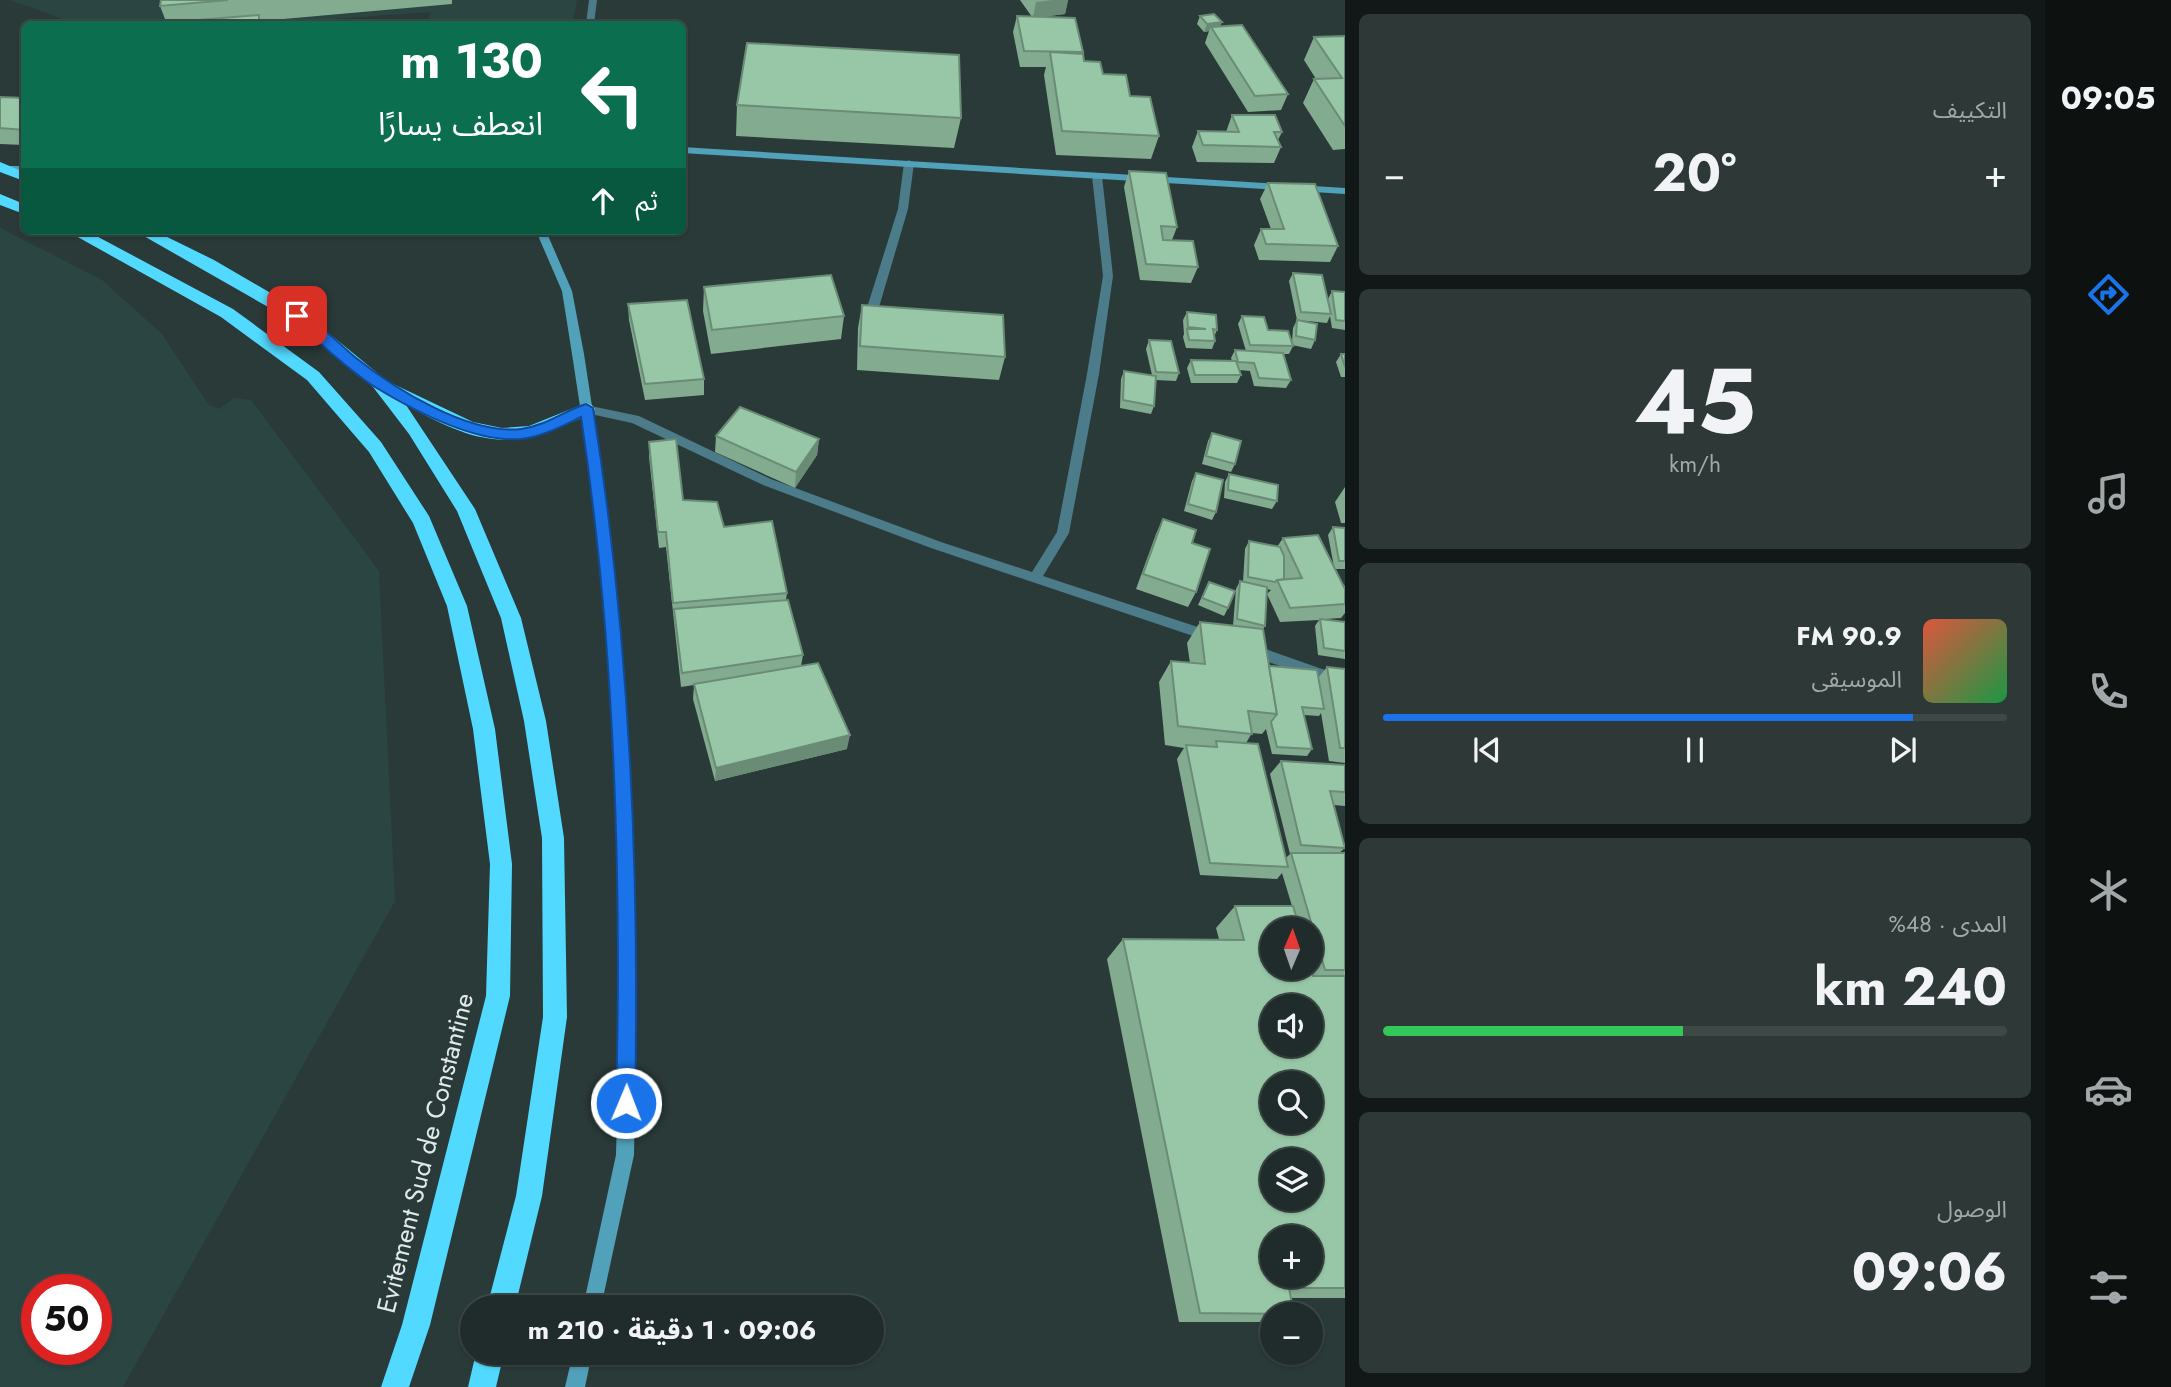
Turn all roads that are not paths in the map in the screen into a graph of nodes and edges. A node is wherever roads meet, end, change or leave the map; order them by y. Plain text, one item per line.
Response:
1 (593, 0) edge
2 (590, 21) edge
3 (686, 150) edge
4 (909, 163) junction
5 (1, 168) edge
6 (21, 169) edge
7 (21, 176) edge
8 (1097, 176) junction
9 (1345, 191) edge
10 (0, 199) edge
11 (21, 208) edge
12 (82, 235) edge
13 (152, 235) edge
14 (543, 235) edge
15 (871, 314) edge
16 (379, 383) junction
17 (586, 408) junction
18 (1035, 578) junction
19 (1345, 683) edge
20 (505, 1295) edge
21 (595, 1295) edge
22 (487, 1365) edge
23 (580, 1365) edge
24 (395, 1387) edge
25 (482, 1387) edge
26 (575, 1387) edge

1 - 2 street
3 - 4 main road
4 - 8 main road
4 - 15 street
5 - 6 main road
5 - 7 highway
8 - 9 main road
8 - 18 street
10 - 11 highway
12 - 24 highway, Evitement Sud de Constantine
13 - 16 highway
14 - 17 main road
16 - 17 highway
16 - 20 highway
17 - 18 street
17 - 21 main road
18 - 19 street
22 - 25 highway
23 - 26 main road

